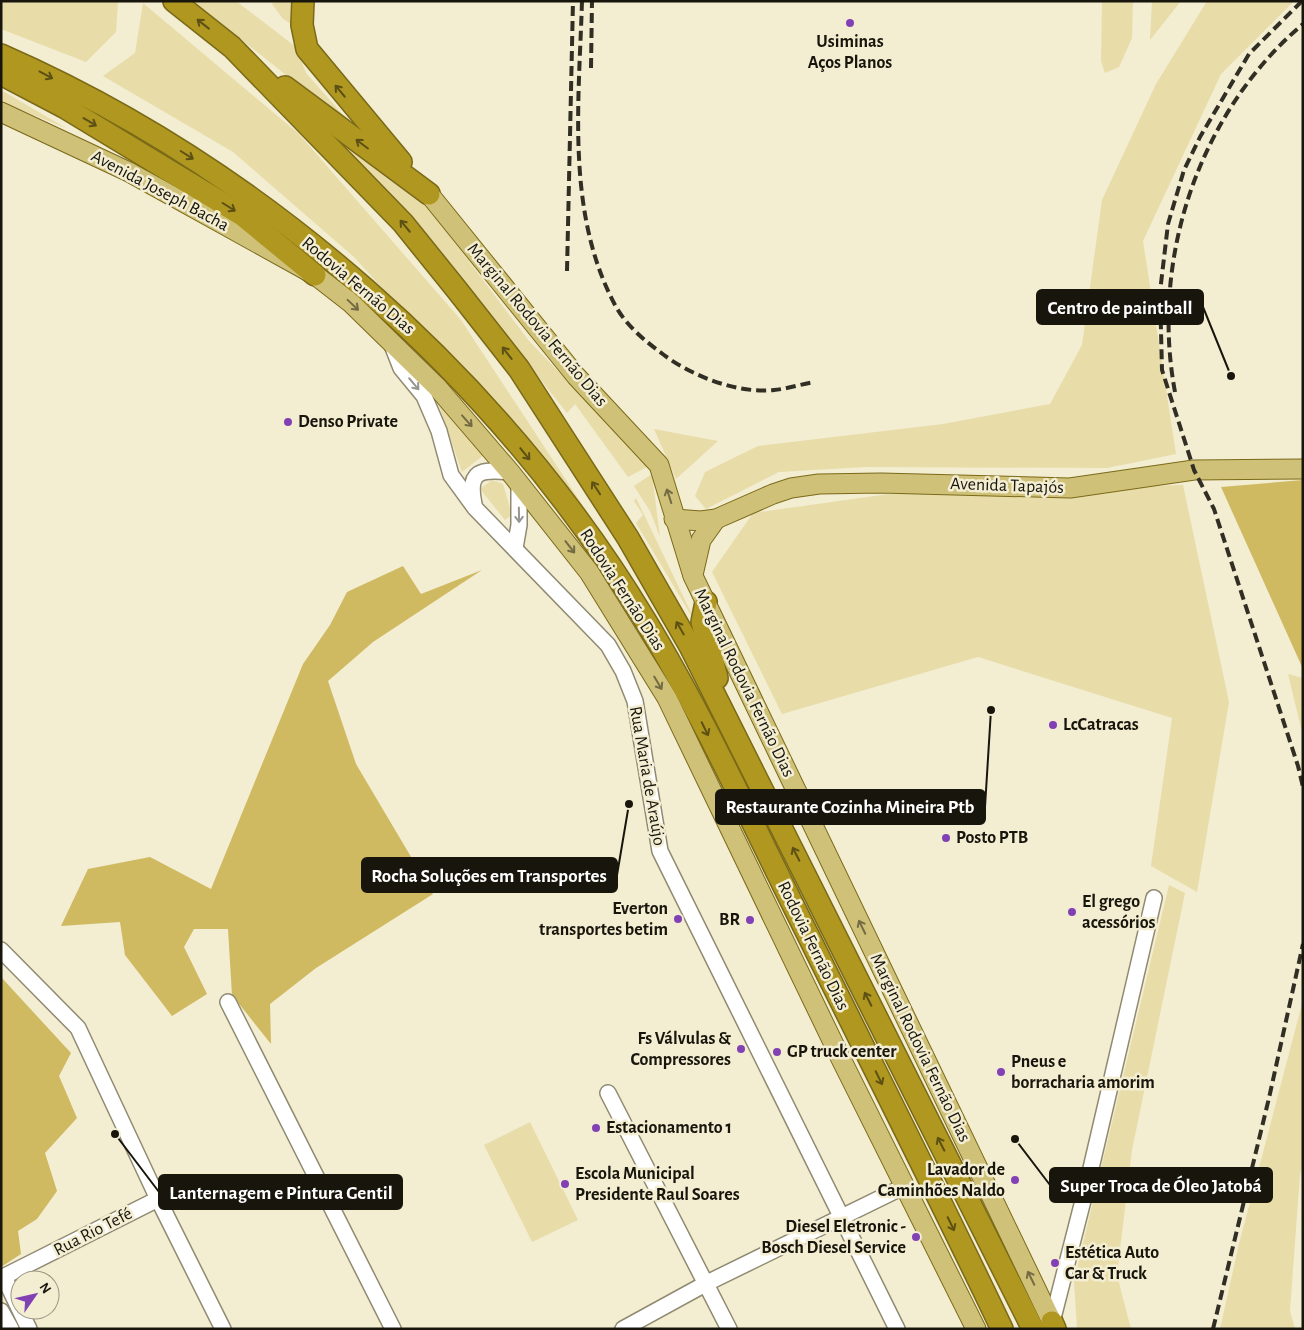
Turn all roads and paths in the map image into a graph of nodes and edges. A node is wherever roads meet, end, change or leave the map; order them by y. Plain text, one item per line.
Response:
1 (174, 1) edge
2 (303, 1) edge
3 (232, 47) junction
4 (1, 55) edge
5 (1, 74) edge
6 (1, 112) edge
7 (429, 194) junction
8 (315, 275) junction
9 (391, 341) junction
10 (1303, 469) edge
11 (514, 477) junction
12 (475, 508) junction
13 (674, 519) junction
14 (716, 519) junction
15 (515, 548) junction
16 (693, 576) junction
17 (706, 602) junction
18 (727, 717) junction
19 (1154, 898) dead end
20 (1, 950) edge
21 (228, 1002) dead end
22 (608, 1093) dead end
23 (905, 1186) junction
24 (158, 1199) junction
25 (841, 1218) junction
26 (2, 1278) edge
27 (707, 1283) junction
28 (1, 1311) edge
29 (1047, 1327) edge
30 (11, 1329) edge
31 (29, 1329) edge
32 (223, 1329) edge
33 (394, 1329) edge
34 (623, 1329) edge
35 (729, 1329) edge
36 (897, 1329) edge
37 (976, 1329) edge
38 (1002, 1329) edge

3 -> 1 highway, Rodovia Fernão Dias
7 -> 2 highway
7 -> 3 highway
18 -> 3 highway, Rodovia Fernão Dias
4 -> 38 highway, Rodovia Fernão Dias
5 -> 8 highway
6 - 8 main road, Avenida Joseph Bacha
13 -> 7 main road, Marginal Rodovia Fernão Dias
8 -> 9 main road
9 -> 11 main road
9 -> 12 street, Rua Maria de Araújo
10 - 14 main road, Avenida Tapajós
11 - 12 street
11 -> 15 street
11 -> 23 main road
12 - 15 street, Rua Maria de Araújo
13 - 14 main road, Avenida Tapajós
13 - 16 main road, Marginal Rodovia Fernão Dias
14 - 16 main road
15 - 25 street, Rua Maria de Araújo
16 - 17 main road, Marginal Rodovia Fernão Dias
17 - 18 highway
29 -> 17 main road, Marginal Rodovia Fernão Dias
29 -> 18 highway, Rodovia Fernão Dias
19 - 29 street
20 - 24 street
21 - 33 street
22 - 27 street
23 - 25 street
23 - 37 main road
24 - 26 street, Rua Rio Tefé
24 - 32 street
25 - 27 street
25 - 36 street, Rua Maria de Araújo
26 - 31 street
27 - 34 street
27 - 35 street
28 - 30 street

